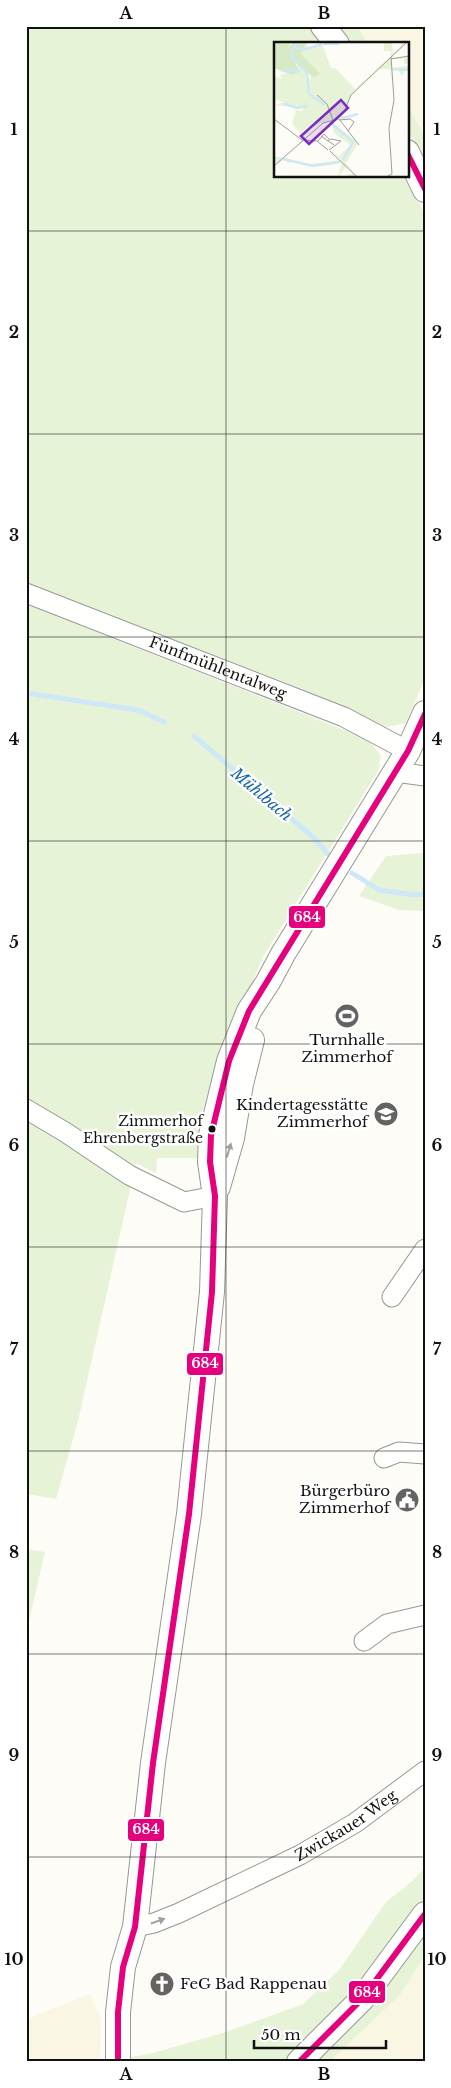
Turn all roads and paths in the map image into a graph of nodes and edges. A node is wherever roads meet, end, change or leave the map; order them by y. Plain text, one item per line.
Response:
1 (323, 26) edge
2 (335, 42) edge
3 (408, 154) edge
4 (425, 190) edge
5 (26, 593) edge
6 (425, 714) edge
7 (408, 751) junction
8 (395, 772) junction
9 (425, 776) edge
10 (26, 1109) edge
11 (215, 1196) junction
12 (425, 1249) edge
13 (392, 1297) dead end
14 (425, 1454) edge
15 (384, 1458) dead end
16 (425, 1615) edge
17 (364, 1641) dead end
18 (425, 1771) edge
19 (425, 1914) edge
20 (135, 1927) junction
21 (118, 2062) edge
22 (299, 2062) edge

1 - 2 street
3 - 4 street
5 - 7 street, Fünfmühlentalweg
6 - 7 street
7 - 8 street
8 - 9 street
8 - 11 street
10 - 11 street
11 - 20 street
12 - 13 street
14 - 15 street
16 - 17 street
20 -> 18 street, Zwickauer Weg
19 - 22 street
20 - 21 street

